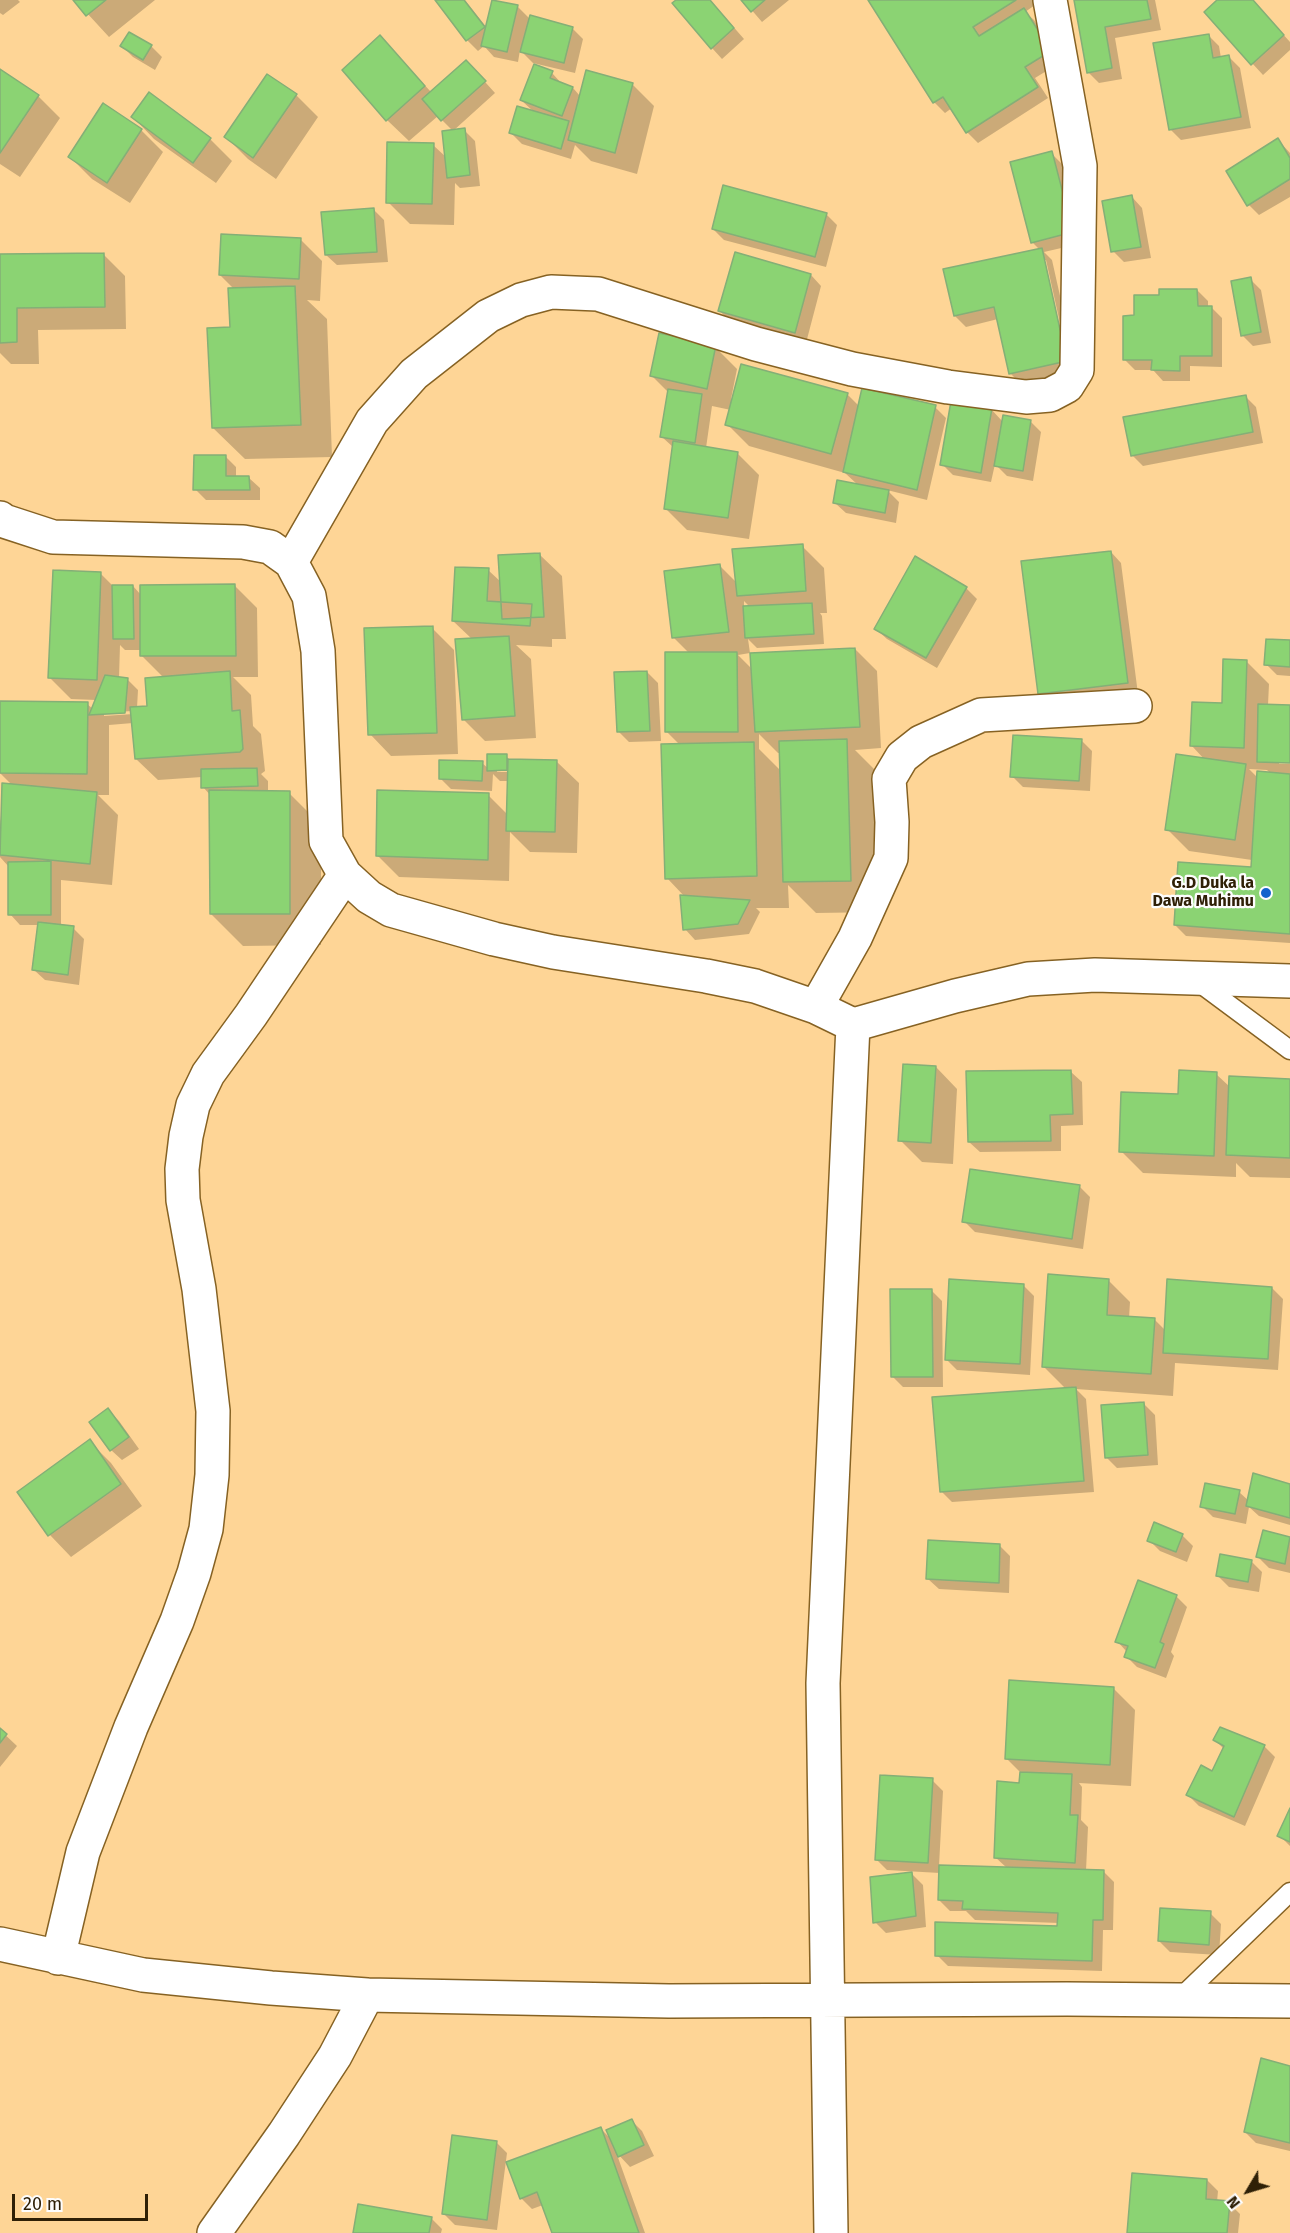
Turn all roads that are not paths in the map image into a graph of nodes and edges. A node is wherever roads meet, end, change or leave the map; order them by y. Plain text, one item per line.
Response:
1 (1050, 0) edge
2 (0, 518) edge
3 (291, 562) junction
4 (1135, 706) dead end
5 (345, 875) junction
6 (1191, 977) junction
7 (1290, 981) edge
8 (816, 1007) junction
9 (853, 1025) junction
10 (1290, 1050) edge
11 (1290, 1892) edge
12 (0, 1944) edge
13 (58, 1958) junction
14 (367, 1995) junction
15 (827, 2000) junction
16 (1178, 2000) junction
17 (1290, 2001) edge
18 (214, 2233) edge
19 (831, 2233) edge

1 - 3 street
2 - 3 street
3 - 5 street
4 - 8 street
5 - 8 street
5 - 13 street
6 - 7 street
6 - 9 street
6 - 10 lane
8 - 9 street
9 - 15 street
11 - 16 lane
12 - 13 street
13 - 14 street
14 - 15 street
14 - 18 street
15 - 16 street
15 - 19 street
16 - 17 street

